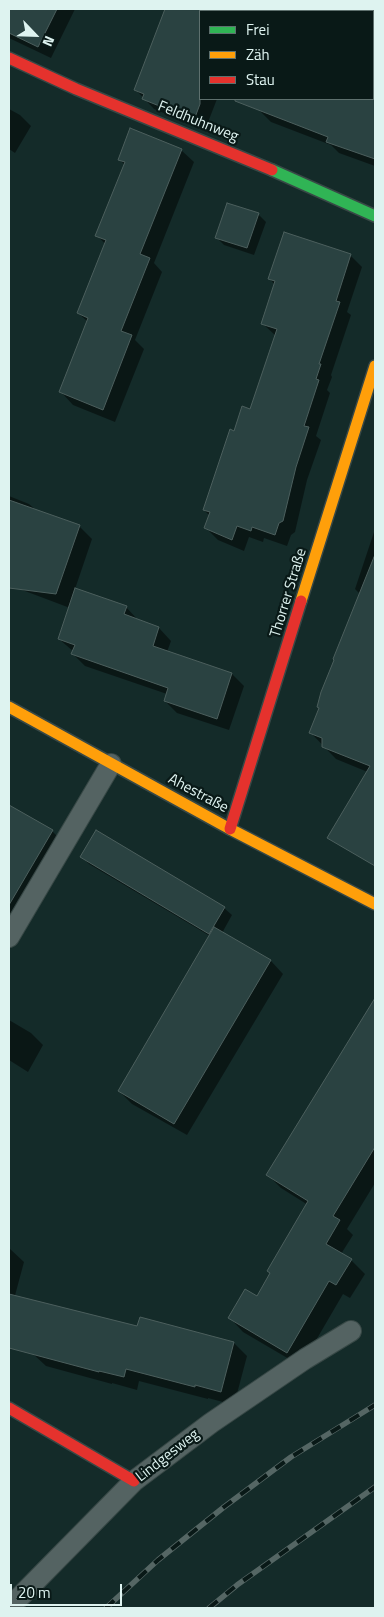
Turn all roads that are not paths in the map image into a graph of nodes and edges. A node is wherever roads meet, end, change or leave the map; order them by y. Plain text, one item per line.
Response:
1 (9, 58) edge
2 (375, 216) edge
3 (375, 366) edge
4 (9, 707) edge
5 (111, 764) junction
6 (230, 829) junction
7 (375, 904) edge
8 (9, 937) edge
9 (351, 1331) dead end
10 (9, 1408) edge
11 (134, 1481) junction
12 (9, 1608) edge

1 - 2 street, Feldhuhnweg
3 - 6 street, Thorrer Straße
4 - 5 street, Ahestraße
5 - 6 street, Ahestraße
5 - 8 lane
6 - 7 street, Ahestraße
9 - 11 lane, Lindgesweg
10 - 11 street
11 - 12 lane, Lindgesweg

